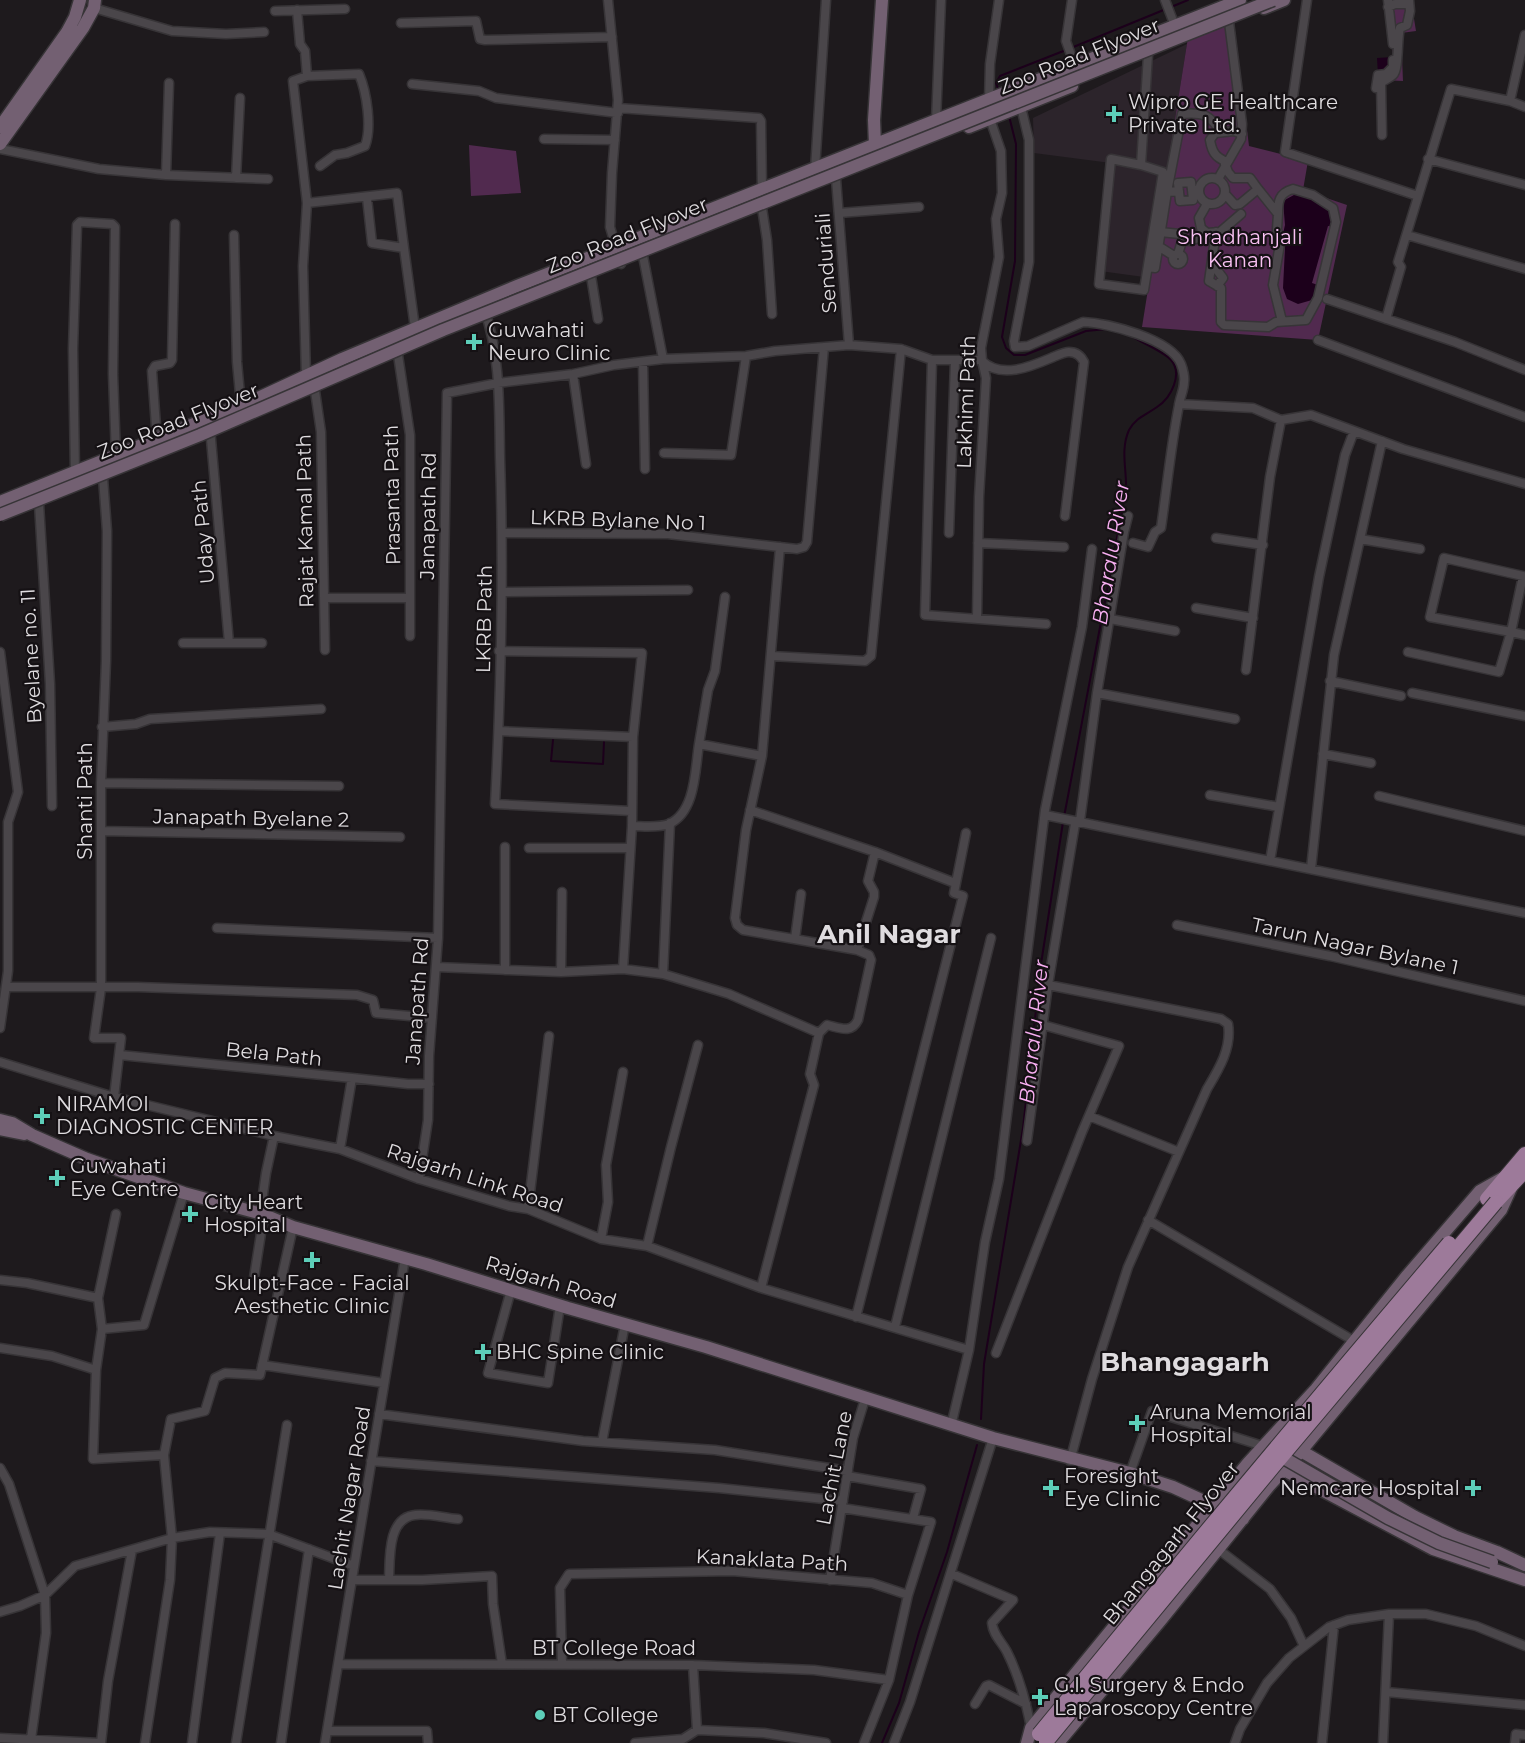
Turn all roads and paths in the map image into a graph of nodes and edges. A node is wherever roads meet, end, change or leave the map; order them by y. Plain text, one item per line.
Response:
1 (80, 0) edge
2 (608, 0) edge
3 (826, 0) edge
4 (882, 0) edge
5 (941, 0) edge
6 (999, 0) edge
7 (1072, 0) edge
8 (1240, 0) edge
9 (1255, 0) edge
10 (1273, 0) edge
11 (1284, 0) edge
12 (1307, 0) edge
13 (1165, 1) edge
14 (1409, 2) edge
15 (94, 4) edge
16 (1388, 4) edge
17 (345, 9) dead end
18 (297, 10) junction
19 (275, 11) dead end
20 (1229, 22) junction
21 (400, 23) dead end
22 (1175, 26) junction
23 (264, 32) dead end
24 (1525, 35) edge
25 (612, 37) junction
26 (1148, 55) junction
27 (1075, 66) junction
28 (307, 76) junction
29 (169, 83) dead end
30 (412, 84) dead end
31 (240, 98) dead end
32 (991, 100) junction
33 (1510, 102) junction
34 (1525, 106) edge
35 (1019, 108) junction
36 (618, 110) junction
37 (994, 118) junction
38 (936, 121) junction
39 (0, 127) edge
40 (1221, 132) junction
41 (1242, 134) junction
42 (544, 139) dead end
43 (615, 140) junction
44 (0, 144) edge
45 (875, 145) junction
46 (0, 149) edge
47 (1428, 159) junction
48 (1226, 163) junction
49 (1140, 165) junction
50 (320, 166) dead end
51 (815, 169) junction
52 (166, 175) junction
53 (236, 178) junction
54 (268, 179) dead end
55 (836, 179) junction
56 (1218, 179) junction
57 (1525, 185) edge
58 (762, 189) junction
59 (1258, 189) junction
60 (1195, 190) junction
61 (1167, 192) junction
62 (1225, 194) junction
63 (1418, 196) junction
64 (367, 198) junction
65 (307, 203) junction
66 (1206, 204) junction
67 (919, 207) dead end
68 (762, 208) junction
69 (1238, 208) junction
70 (839, 213) junction
71 (1278, 214) junction
72 (175, 225) dead end
73 (1202, 229) junction
74 (1160, 232) junction
75 (1216, 232) junction
76 (234, 235) dead end
77 (1407, 236) junction
78 (1182, 240) junction
79 (616, 246) junction
80 (1158, 246) junction
81 (404, 248) junction
82 (643, 256) junction
83 (621, 264) junction
84 (1148, 267) junction
85 (1525, 269) edge
86 (591, 276) junction
87 (1327, 299) dead end
88 (482, 300) junction
89 (772, 314) dead end
90 (487, 317) junction
91 (598, 319) dead end
92 (1386, 319) junction
93 (1282, 321) junction
94 (416, 328) junction
95 (1318, 340) dead end
96 (849, 345) junction
97 (824, 347) junction
98 (901, 349) junction
99 (398, 355) junction
100 (746, 356) junction
101 (663, 359) junction
102 (932, 360) junction
103 (982, 360) junction
104 (955, 362) junction
105 (643, 363) junction
106 (1525, 370) edge
107 (573, 374) junction
108 (306, 376) junction
109 (498, 383) junction
110 (315, 391) junction
111 (1179, 404) junction
112 (241, 405) junction
113 (1525, 417) edge
114 (209, 419) junction
115 (1281, 420) junction
116 (1354, 431) junction
117 (210, 436) junction
118 (157, 440) junction
119 (1382, 441) junction
120 (664, 453) dead end
121 (116, 456) junction
122 (586, 464) dead end
123 (645, 468) dead end
124 (75, 472) junction
125 (103, 478) junction
126 (1525, 484) edge
127 (0, 502) edge
128 (39, 504) junction
129 (0, 508) edge
130 (1065, 516) dead end
131 (1128, 516) dead end
132 (0, 517) edge
133 (503, 533) junction
134 (949, 533) dead end
135 (1216, 538) dead end
136 (1360, 539) junction
137 (978, 543) junction
138 (1133, 543) dead end
139 (1263, 545) junction
140 (780, 547) junction
141 (1064, 547) dead end
142 (1092, 549) dead end
143 (1420, 549) dead end
144 (687, 590) dead end
145 (502, 592) junction
146 (725, 597) dead end
147 (324, 598) junction
148 (410, 598) junction
149 (1196, 608) dead end
150 (976, 618) junction
151 (1253, 618) junction
152 (1110, 619) junction
153 (1046, 624) dead end
154 (1175, 631) dead end
155 (1511, 632) junction
156 (1525, 635) edge
157 (410, 636) dead end
158 (229, 643) junction
159 (262, 643) dead end
160 (183, 644) dead end
161 (325, 650) dead end
162 (499, 651) junction
163 (0, 652) edge
164 (1408, 652) dead end
165 (771, 656) junction
166 (1246, 670) dead end
167 (1330, 681) junction
168 (1097, 693) junction
169 (1412, 693) dead end
170 (1401, 696) dead end
171 (321, 709) dead end
172 (1525, 716) edge
173 (1235, 719) dead end
174 (102, 727) junction
175 (499, 731) junction
176 (633, 737) junction
177 (699, 744) junction
178 (1323, 754) junction
179 (762, 756) junction
180 (1371, 764) dead end
181 (101, 783) junction
182 (339, 786) dead end
183 (1210, 795) dead end
184 (1379, 796) dead end
185 (52, 806) dead end
186 (1280, 807) junction
187 (750, 810) junction
188 (631, 811) junction
189 (1045, 815) junction
190 (1080, 821) junction
191 (670, 823) junction
192 (632, 826) junction
193 (101, 831) junction
194 (1525, 831) edge
195 (966, 833) dead end
196 (400, 837) dead end
197 (506, 847) dead end
198 (529, 848) dead end
199 (630, 848) junction
200 (875, 852) junction
201 (1270, 861) junction
202 (1311, 869) junction
203 (4, 876) edge
204 (955, 884) junction
205 (562, 892) dead end
206 (801, 894) dead end
207 (1525, 913) edge
208 (1177, 926) dead end
209 (217, 928) dead end
210 (438, 938) junction
211 (991, 938) dead end
212 (795, 939) junction
213 (857, 950) junction
214 (436, 967) junction
215 (623, 969) junction
216 (505, 970) junction
217 (561, 972) junction
218 (663, 974) junction
219 (1048, 985) junction
220 (6, 987) junction
221 (101, 988) junction
222 (1525, 1001) edge
223 (432, 1018) junction
224 (1043, 1025) junction
225 (0, 1028) edge
226 (819, 1033) junction
227 (549, 1036) dead end
228 (698, 1045) dead end
229 (120, 1055) junction
230 (0, 1062) edge
231 (623, 1072) dead end
232 (352, 1078) junction
233 (429, 1084) junction
234 (114, 1097) junction
235 (1089, 1116) junction
236 (0, 1120) edge
237 (0, 1129) edge
238 (32, 1135) junction
239 (274, 1136) junction
240 (1027, 1141) dead end
241 (340, 1149) junction
242 (1179, 1152) junction
243 (1525, 1154) edge
244 (1525, 1171) edge
245 (419, 1179) junction
246 (1509, 1181) junction
247 (184, 1193) junction
248 (1492, 1200) junction
249 (528, 1209) junction
250 (116, 1214) dead end
251 (262, 1214) junction
252 (1148, 1221) junction
253 (293, 1227) junction
254 (601, 1239) junction
255 (647, 1246) junction
256 (405, 1258) junction
257 (0, 1280) edge
258 (253, 1284) dead end
259 (761, 1288) junction
260 (511, 1290) junction
261 (98, 1298) junction
262 (560, 1306) junction
263 (856, 1317) junction
264 (625, 1324) junction
265 (895, 1328) junction
266 (102, 1329) junction
267 (1354, 1341) junction
268 (0, 1348) edge
269 (969, 1350) junction
270 (996, 1353) dead end
271 (262, 1365) junction
272 (96, 1370) junction
273 (384, 1383) junction
274 (865, 1399) junction
275 (379, 1414) junction
276 (1291, 1415) junction
277 (287, 1425) dead end
278 (951, 1426) junction
279 (1315, 1433) junction
280 (993, 1438) junction
281 (602, 1442) junction
282 (1263, 1446) junction
283 (1301, 1451) junction
284 (164, 1455) junction
285 (1068, 1458) junction
286 (371, 1461) junction
287 (1283, 1463) junction
288 (0, 1468) edge
289 (1130, 1473) junction
290 (848, 1474) junction
291 (843, 1505) junction
292 (1212, 1508) junction
293 (913, 1518) junction
294 (458, 1519) dead end
295 (1239, 1523) junction
296 (220, 1533) junction
297 (268, 1534) junction
298 (172, 1538) junction
299 (309, 1549) junction
300 (1218, 1549) junction
301 (132, 1550) junction
302 (1523, 1565) edge
303 (354, 1566) junction
304 (1507, 1567) junction
305 (952, 1574) junction
306 (1520, 1579) edge
307 (352, 1580) junction
308 (388, 1580) junction
309 (830, 1580) junction
310 (45, 1595) junction
311 (908, 1595) junction
312 (0, 1612) edge
313 (1389, 1614) junction
314 (1334, 1625) junction
315 (1304, 1646) junction
316 (1525, 1646) edge
317 (338, 1664) junction
318 (502, 1664) junction
319 (562, 1664) junction
320 (693, 1665) junction
321 (889, 1680) junction
322 (1386, 1692) junction
323 (975, 1704) dead end
324 (1026, 1704) junction
325 (1525, 1705) edge
326 (698, 1730) junction
327 (327, 1731) junction
328 (1525, 1735) edge
329 (0, 1738) edge
330 (31, 1739) junction
331 (1047, 1739) edge
332 (101, 1743) edge
333 (145, 1743) edge
334 (192, 1743) edge
335 (237, 1743) edge
336 (281, 1743) edge
337 (325, 1743) edge
338 (428, 1743) edge
339 (635, 1743) edge
340 (826, 1743) edge
341 (864, 1743) edge
342 (894, 1743) edge
343 (1027, 1743) edge
344 (1235, 1743) edge
345 (1322, 1743) edge
346 (1383, 1743) edge
347 (1515, 1743) edge

1 - 39 main road
2 - 25 street
3 - 51 street
4 - 45 main road
5 - 38 street
6 - 32 street
7 - 27 street
8 - 22 main road
9 - 129 main road, Zoo Road Flyover
10 - 132 main road, Zoo Road Flyover, bridge
11 - 20 main road
12 - 63 street
13 - 22 street
14 - 16 street
14 - 16 street
15 - 23 street
15 - 44 main road
17 - 18 street
18 - 19 street
18 - 28 street
20 - 26 main road
20 - 41 street
21 - 25 street
22 - 27 main road
24 - 33 street
25 - 36 street
26 - 35 main road
26 - 49 street
27 - 32 main road
28 - 50 street
28 - 65 street
29 - 52 street
30 - 36 street
31 - 53 street
32 - 38 main road
33 - 34 street
33 - 47 street
35 - 37 main road
35 - 111 street
36 - 43 street
36 - 58 street
37 - 55 main road
37 - 103 street, Lakhimi Path
38 - 45 main road
40 - 41 street
40 - 48 street
40 - 61 street
41 - 48 street
42 - 43 street
43 - 79 street
45 - 51 main road
46 - 52 street
47 - 57 street
47 - 63 street
48 - 56 street
48 - 59 street
49 - 84 street
49 - 84 street
51 - 58 main road
52 - 53 street
53 - 54 street
55 - 68 main road
55 - 70 street, Senduriali
56 - 60 street
56 - 62 street
58 - 79 main road
59 - 69 street
59 - 71 street
60 - 61 street
60 - 66 street
61 - 74 street
62 - 66 street
62 - 69 street
63 - 77 street
64 - 65 street
64 - 81 street
64 - 81 street
65 - 108 street
66 - 73 street
67 - 70 street
68 - 82 main road
68 - 89 street
69 - 75 street
70 - 96 street, Senduriali
71 - 93 street
71 - 93 street
72 - 118 street
73 - 75 street
73 - 78 street
74 - 78 street
74 - 80 street
75 - 93 street
76 - 112 street
77 - 85 street
77 - 92 street
78 - 80 street
79 - 83 street
79 - 88 main road
80 - 84 street
81 - 94 street
82 - 83 main road
82 - 101 street
83 - 86 main road
86 - 90 main road
86 - 91 street
87 - 92 street
88 - 90 street, LKRB Path
88 - 94 main road
90 - 99 main road
90 - 109 street, LKRB Path
92 - 106 street
94 - 108 main road
95 - 113 street
96 - 97 street, Janapath Rd
96 - 98 street, Janapath Rd
97 - 100 street, Janapath Rd
97 - 140 street, LKRB Bylane No 1
98 - 102 street, Janapath Rd
98 - 165 street
99 - 110 main road
99 - 148 street, Prasanta Path
100 - 101 street, Janapath Rd
100 - 120 street
101 - 105 street, Janapath Rd
102 - 104 street, Janapath Rd
102 - 150 street
103 - 104 street, Janapath Rd
103 - 130 street
103 - 137 street, Lakhimi Path
104 - 134 street
105 - 107 street, Janapath Rd
105 - 123 street
107 - 109 street, Janapath Rd
107 - 122 street
108 - 112 main road
109 - 133 street, LKRB Path
109 - 210 street, Janapath Rd
110 - 117 main road
110 - 147 street, Rajat Kamal Path
111 - 115 street
111 - 138 street
112 - 114 main road
114 - 117 street, Uday Path
114 - 118 main road
115 - 116 street
115 - 139 street
116 - 119 street
116 - 186 street
117 - 125 main road
117 - 158 street, Uday Path
118 - 121 main road
119 - 126 street
119 - 136 street
121 - 124 main road
121 - 124 street
124 - 127 main road
125 - 128 main road
125 - 174 street, Shanti Path
128 - 132 main road
128 - 185 street, Byelane no. 11
131 - 152 street
133 - 140 street, LKRB Bylane No 1
133 - 145 street, LKRB Path
135 - 139 street
136 - 143 street
136 - 167 street
137 - 141 street
137 - 150 street, Lakhimi Path
139 - 151 street
140 - 165 street
142 - 189 street
144 - 145 street
145 - 162 street, LKRB Path
146 - 177 street
147 - 148 street
147 - 161 street, Rajat Kamal Path
148 - 157 street, Prasanta Path
149 - 151 street
150 - 153 street
151 - 166 street
152 - 154 street
152 - 168 street
155 - 155 street
155 - 156 street
155 - 164 street
158 - 159 street
158 - 160 street
162 - 175 street, LKRB Path
162 - 176 street
163 - 203 street
165 - 179 street
167 - 170 street
167 - 178 street
168 - 173 street
168 - 190 street
169 - 172 street
171 - 174 street
174 - 181 street, Shanti Path
175 - 176 street
175 - 188 street, LKRB Path
176 - 188 street
177 - 179 street
177 - 191 street
178 - 180 street
178 - 202 street
179 - 187 street
181 - 182 street
181 - 193 street, Shanti Path
183 - 186 street
184 - 194 street
186 - 201 street
187 - 200 street
187 - 212 street
188 - 192 street
189 - 190 street
189 - 269 street
190 - 201 street
190 - 219 street
191 - 192 street
191 - 218 street
192 - 199 street
193 - 196 street, Janapath Byelane 2
193 - 221 street, Shanti Path
195 - 204 street
197 - 216 street
198 - 199 street
199 - 215 street
200 - 204 street
200 - 213 street
201 - 202 street
202 - 207 street
203 - 220 street
204 - 263 street
205 - 217 street
206 - 212 street
208 - 222 street, Tarun Nagar Bylane 1
209 - 210 street
210 - 214 street, Janapath Rd
211 - 265 street
212 - 213 street
213 - 226 street
214 - 216 street
214 - 223 street, Janapath Rd
215 - 217 street
215 - 218 street
216 - 217 street
218 - 226 street
219 - 224 street
219 - 242 street
220 - 221 street
220 - 225 street
221 - 223 street
221 - 229 street, Shanti Path
223 - 233 street, Janapath Rd
224 - 235 street
224 - 240 street
226 - 259 street
227 - 249 street
228 - 255 street
229 - 232 street, Bela Path
229 - 234 street
230 - 234 street, Rajgarh Link Road
231 - 254 street
232 - 233 street, Bela Path
232 - 241 street
233 - 245 street, Janapath Rd
234 - 239 street, Rajgarh Link Road
235 - 242 street
235 - 270 street
236 - 238 main road, Rajgarh Road
237 - 238 main road, Rajgarh Road
238 - 247 main road, Rajgarh Road
239 - 241 street, Rajgarh Link Road
239 - 251 street
241 - 245 street, Rajgarh Link Road
242 - 252 street
243 - 246 main road
244 - 246 main road
245 - 249 street, Rajgarh Link Road
246 - 248 main road, Bhangagarh Flyover
246 - 267 main road
246 - 279 main road
247 - 251 main road, Rajgarh Road
247 - 266 street
248 - 287 main road, Bhangagarh Flyover, bridge
248 - 331 main road, Bhangagarh Flyover, bridge
249 - 254 street, Rajgarh Link Road
250 - 261 street
251 - 253 main road, Rajgarh Road
251 - 258 street
252 - 267 street
252 - 285 street
253 - 256 main road, Rajgarh Road
253 - 271 street
254 - 255 street, Rajgarh Link Road
255 - 259 street, Rajgarh Link Road
256 - 260 main road, Rajgarh Road
256 - 273 street, Lachit Nagar Road
257 - 261 street
259 - 263 street, Rajgarh Link Road
260 - 262 main road, Rajgarh Road
260 - 262 street
261 - 266 street
262 - 264 main road, Rajgarh Road
263 - 265 street, Rajgarh Link Road
264 - 274 main road, Rajgarh Road
264 - 281 street
265 - 269 street, Rajgarh Link Road
266 - 272 street
267 - 276 main road
268 - 272 street
269 - 278 street
271 - 273 street
271 - 284 street
272 - 284 street
273 - 275 street, Lachit Nagar Road
274 - 278 main road, Rajgarh Road
274 - 290 street, Lachit Lane
275 - 281 street
275 - 286 street, Lachit Nagar Road
276 - 279 main road
276 - 282 main road
277 - 297 street
278 - 280 main road, Rajgarh Road
279 - 283 main road
280 - 285 main road, Rajgarh Road
280 - 305 street
281 - 290 street
282 - 289 street
282 - 292 main road
283 - 287 main road
283 - 302 main road
284 - 298 street
285 - 289 main road, Rajgarh Road
285 - 292 main road, Rajgarh Road
286 - 291 street
286 - 303 street, Lachit Nagar Road
287 - 295 main road
287 - 304 main road, bridge
287 - 306 main road
287 - 331 main road, Bhangagarh Flyover, bridge
288 - 310 street
289 - 292 main road, Rajgarh Road
290 - 291 street, Lachit Lane
290 - 293 street
291 - 293 street
291 - 309 street, Lachit Lane
292 - 295 main road, Rajgarh Road
292 - 331 main road
293 - 311 street
294 - 308 street
295 - 300 main road
296 - 297 street
296 - 298 street
296 - 334 street
297 - 299 street
297 - 335 street
298 - 301 street
298 - 333 street
299 - 303 street
299 - 336 street
300 - 315 street
300 - 331 main road
301 - 310 street
301 - 332 street
302 - 304 main road
303 - 307 street, Lachit Nagar Road
304 - 306 main road
305 - 324 street
305 - 342 street
307 - 308 street
307 - 317 street, Lachit Nagar Road
308 - 318 street
309 - 311 street, Kanaklata Path
309 - 319 street, Kanaklata Path
310 - 312 street
310 - 330 street
311 - 321 street
313 - 314 street
313 - 316 street
313 - 322 street
314 - 315 street
314 - 345 street
315 - 344 street
317 - 318 street, BT College Road
317 - 327 street, Lachit Nagar Road
318 - 319 street, BT College Road
319 - 320 street, BT College Road
320 - 321 street, BT College Road
320 - 326 street
321 - 341 street
322 - 325 street
322 - 346 street
323 - 324 street
324 - 331 street
326 - 339 street
326 - 340 street
327 - 337 street, Lachit Nagar Road
327 - 338 street
328 - 347 street
329 - 330 street
330 - 332 street
331 - 343 main road

